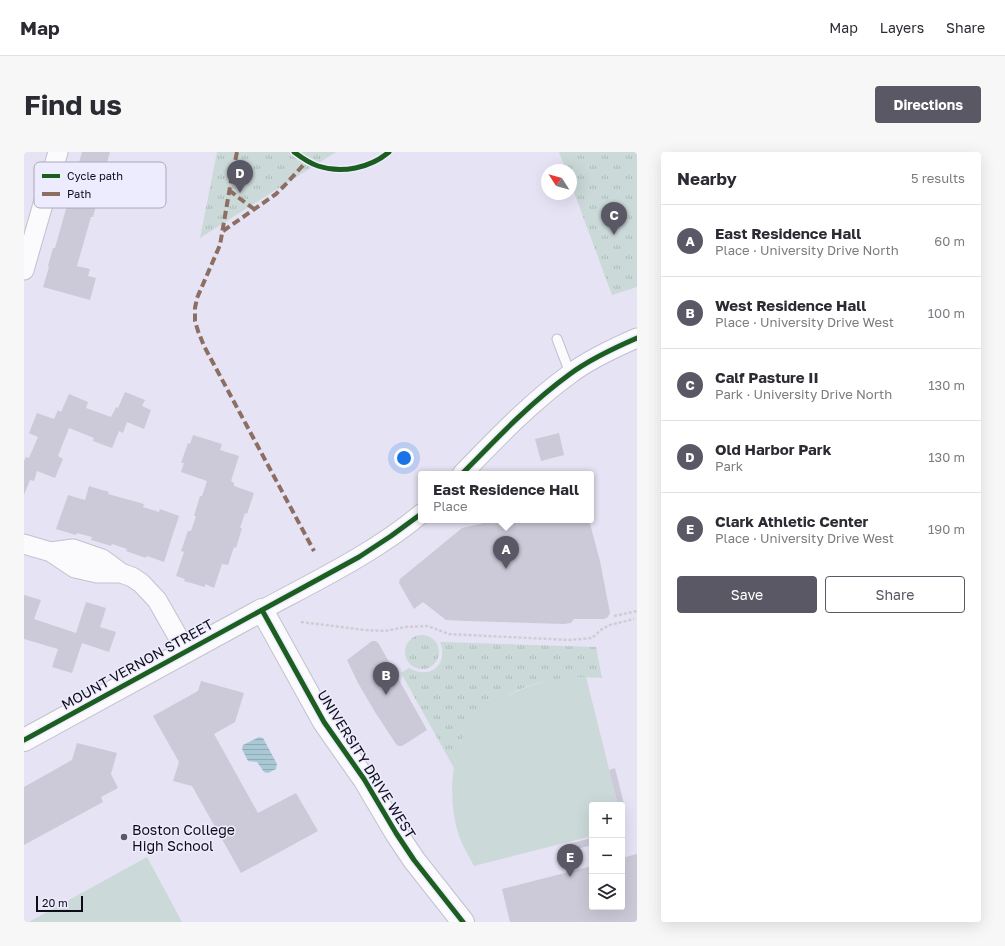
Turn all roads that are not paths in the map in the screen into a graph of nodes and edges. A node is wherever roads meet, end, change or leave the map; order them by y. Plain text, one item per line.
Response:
1 (58, 152) edge
2 (55, 162) edge
3 (42, 208) edge
4 (24, 270) edge
5 (637, 338) edge
6 (557, 339) dead end
7 (570, 374) junction
8 (465, 471) edge
9 (418, 516) edge
10 (24, 544) edge
11 (262, 610) junction
12 (186, 651) junction
13 (24, 740) edge
14 (463, 922) edge

1 - 2 street
3 - 4 street
5 - 7 street
6 - 7 lane
7 - 8 street
9 - 11 street
10 - 12 street
11 - 12 street, MOUNT VERNON STREET
11 - 14 street, UNIVERSITY DRIVE WEST
12 - 13 street, MOUNT VERNON STREET

